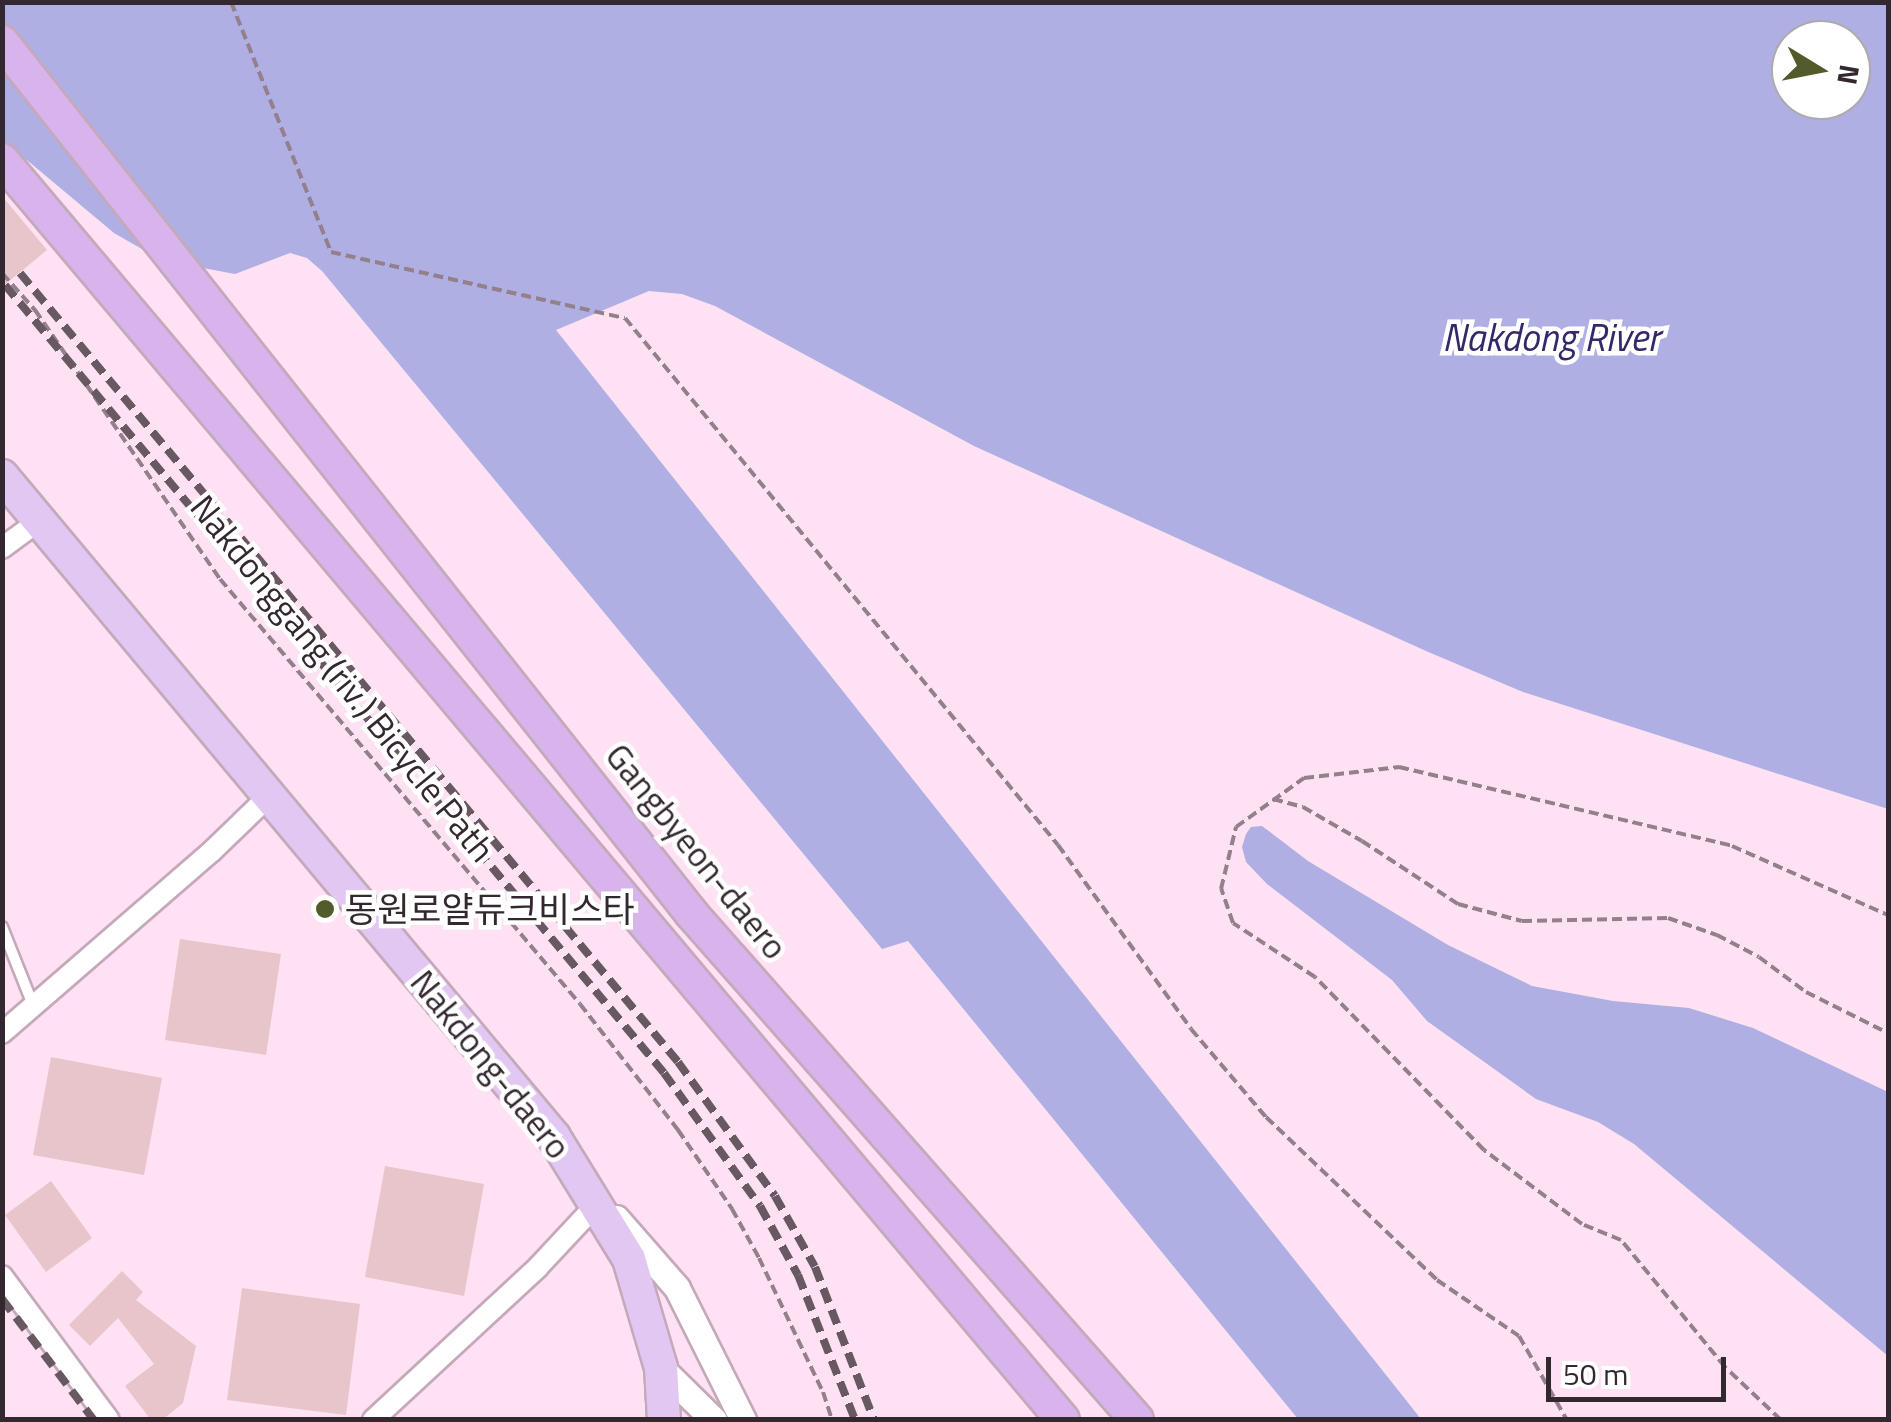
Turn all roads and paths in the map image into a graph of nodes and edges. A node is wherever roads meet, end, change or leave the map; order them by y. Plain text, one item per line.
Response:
1 (231, 2) edge
2 (2, 42) edge
3 (2, 160) edge
4 (2, 272) edge
5 (2, 476) edge
6 (40, 520) junction
7 (2, 548) edge
8 (270, 795) junction
9 (1273, 799) junction
10 (1888, 915) edge
11 (2, 927) edge
12 (34, 1006) junction
13 (1888, 1032) edge
14 (2, 1033) edge
15 (578, 1173) junction
16 (598, 1204) junction
17 (2, 1276) edge
18 (661, 1368) junction
19 (109, 1420) edge
20 (373, 1420) edge
21 (664, 1420) edge
22 (714, 1420) edge
23 (743, 1420) edge
24 (832, 1420) edge
25 (1063, 1420) edge
26 (1137, 1420) edge
27 (1567, 1420) edge
28 (1781, 1420) edge

1 - 27 path
2 - 26 highway, Gangbyeon-daero
3 - 25 highway
4 - 24 path, Nakdonggang (riv.) Bicycle Path
5 - 6 main road, Nakdong-daero
6 - 7 street
6 - 8 main road, Nakdong-daero
8 - 12 street
8 - 15 main road, Nakdong-daero
9 - 10 path
9 - 13 path
9 - 28 path
11 - 12 lane
12 - 14 street
15 - 16 main road, Nakdong-daero
15 - 23 street
16 - 18 main road, Nakdong-daero
16 - 20 street
17 - 19 street
18 - 21 main road, Nakdong-daero
18 - 22 street

